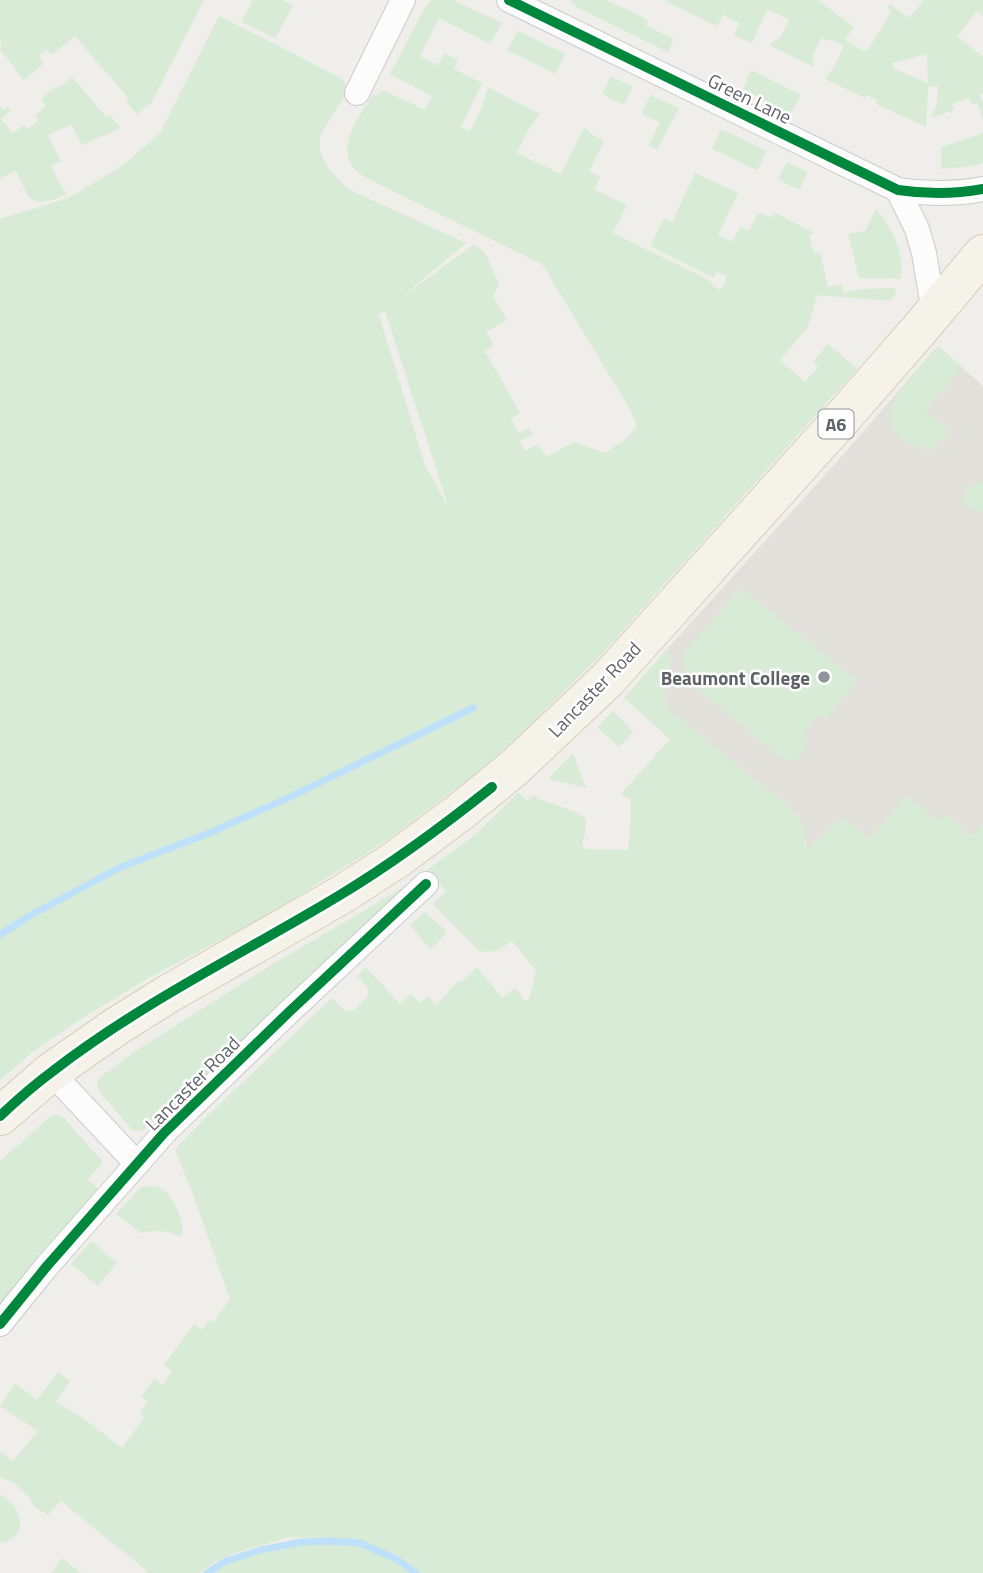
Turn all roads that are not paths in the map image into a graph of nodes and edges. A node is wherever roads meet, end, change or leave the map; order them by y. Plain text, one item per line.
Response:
1 (403, 0) edge
2 (509, 0) edge
3 (540, 7) edge
4 (357, 93) dead end
5 (983, 189) edge
6 (898, 190) junction
7 (983, 254) edge
8 (934, 312) junction
9 (426, 884) dead end
10 (51, 1072) junction
11 (0, 1116) edge
12 (137, 1164) junction
13 (0, 1324) edge

1 - 4 street
2 - 3 street, Green Lane
3 - 6 street, Green Lane
5 - 6 street, Green Lane
6 - 8 street
7 - 8 main road, Lancaster Road / A6
8 - 10 main road, Lancaster Road / A6
9 - 12 street, Lancaster Road
10 - 11 main road, Lancaster Road / A6
10 - 12 street
12 - 13 street, Lancaster Road

